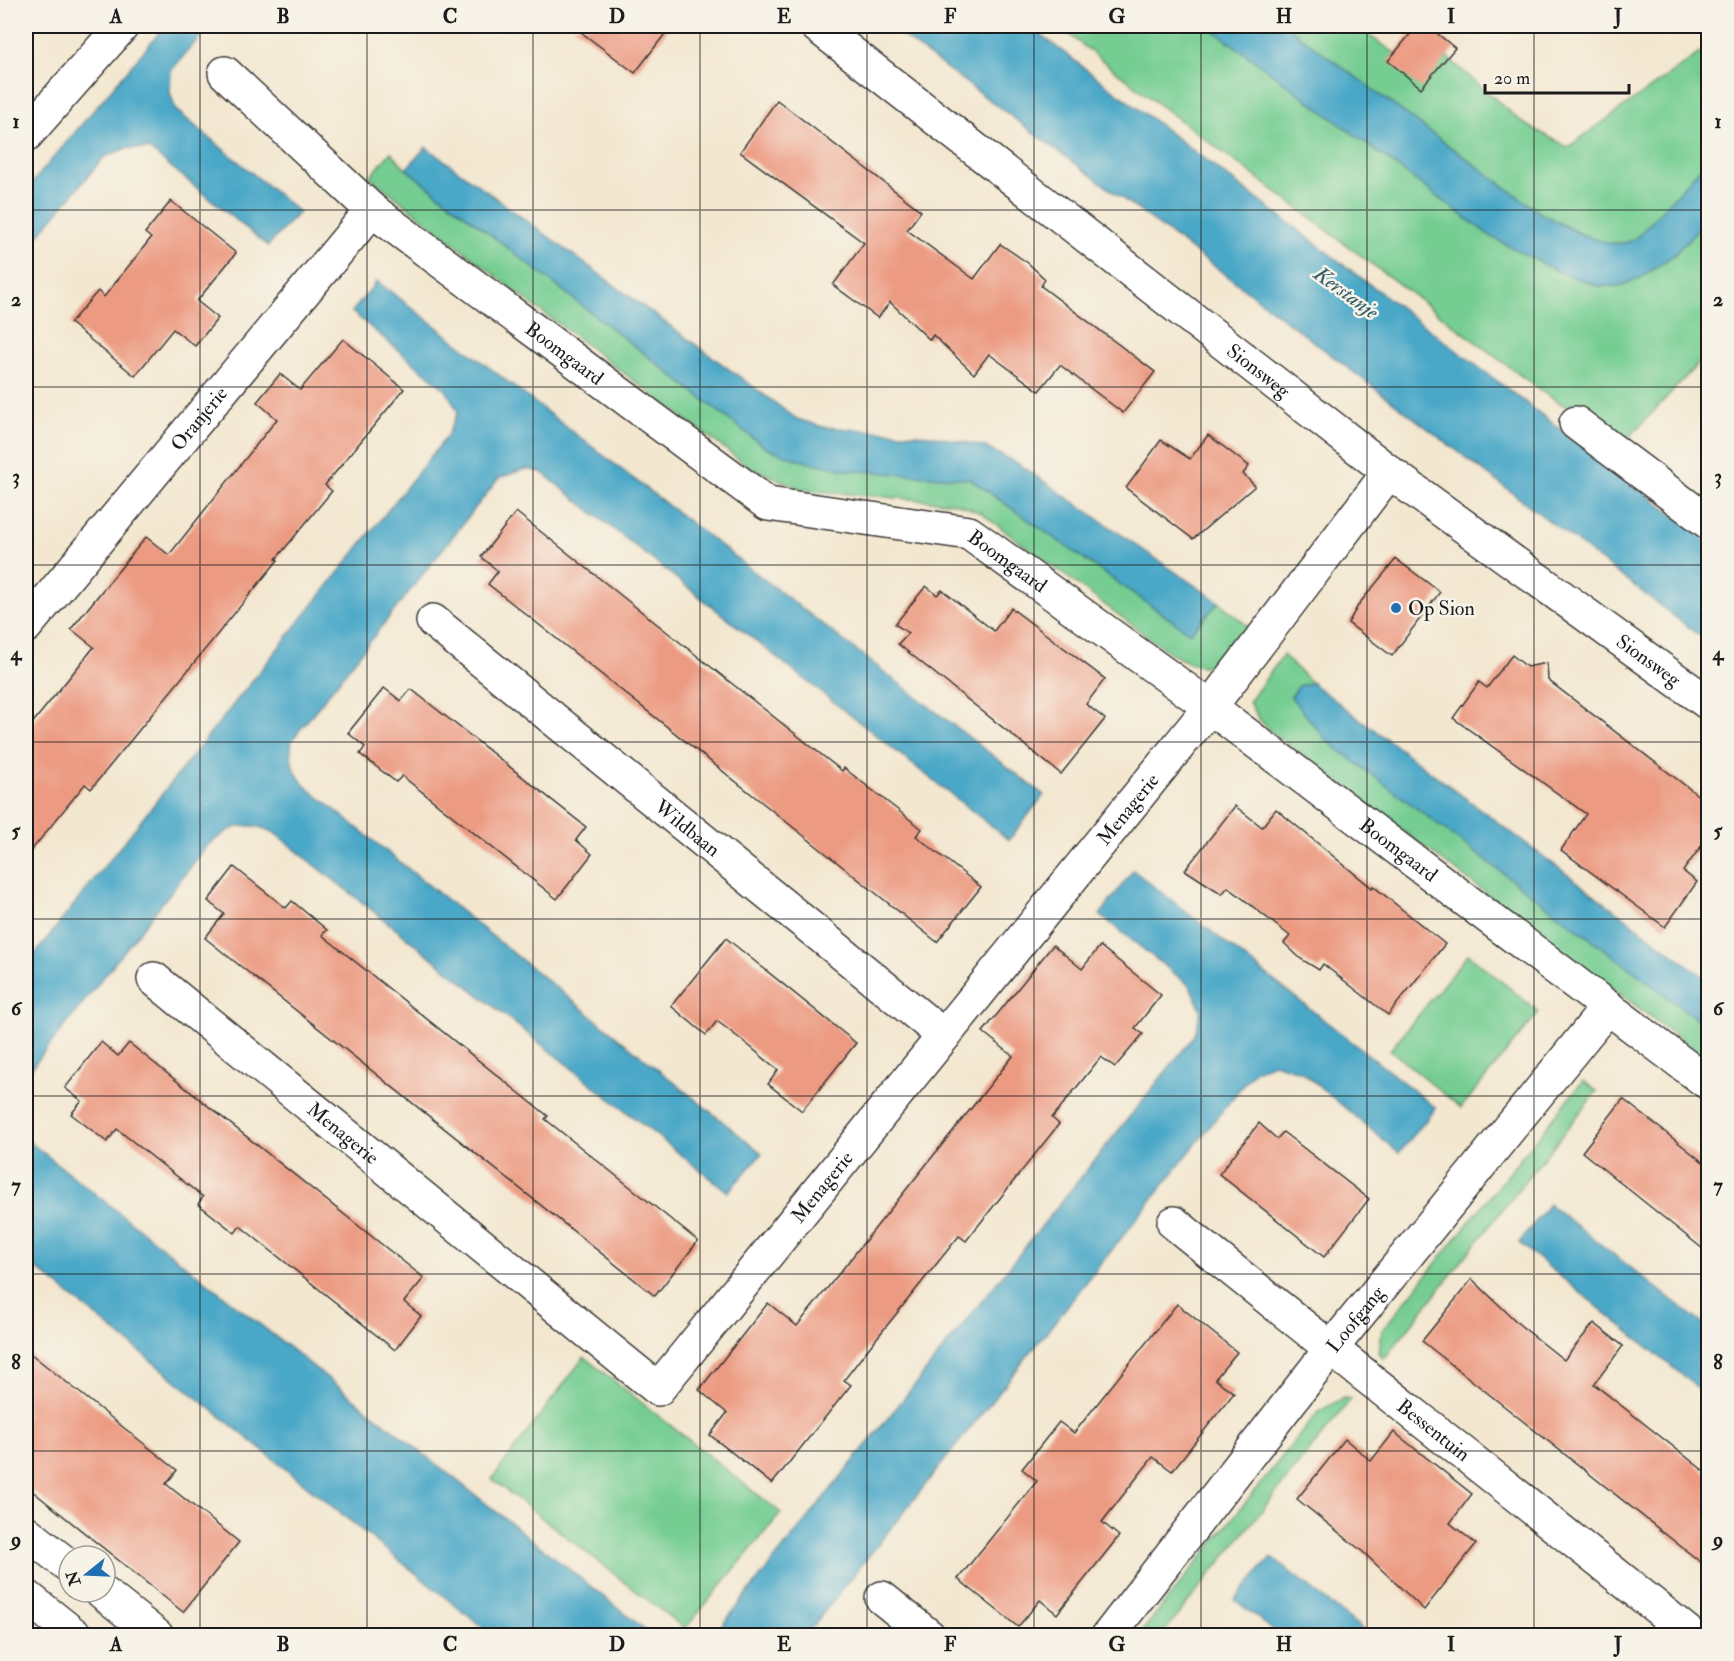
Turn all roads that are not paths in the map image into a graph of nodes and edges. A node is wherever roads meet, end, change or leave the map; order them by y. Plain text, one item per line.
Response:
1 (122, 26) edge
2 (817, 26) edge
3 (225, 73) dead end
4 (32, 113) edge
5 (372, 210) junction
6 (1576, 423) dead end
7 (1389, 472) junction
8 (1708, 522) edge
9 (433, 621) dead end
10 (26, 626) edge
11 (1708, 703) edge
12 (1210, 707) junction
13 (154, 979) dead end
14 (1608, 1006) junction
15 (944, 1036) junction
16 (1708, 1083) edge
17 (1174, 1223) dead end
18 (1330, 1350) junction
19 (26, 1532) edge
20 (57, 1557) edge
21 (26, 1596) edge
22 (882, 1598) dead end
23 (117, 1604) edge
24 (76, 1635) edge
25 (157, 1635) edge
26 (929, 1635) edge
27 (1108, 1635) edge
28 (1692, 1635) edge

1 - 4 street
2 - 7 street, Sionsweg
3 - 5 street, Boomgaard
5 - 10 street, Oranjerie
5 - 12 street, Boomgaard
6 - 8 street
7 - 11 street, Sionsweg
7 - 12 street, Menagerie
9 - 15 street, Wildbaan
12 - 14 street, Boomgaard
12 - 15 street, Menagerie
13 - 15 street, Menagerie
14 - 16 street, Boomgaard
14 - 18 street, Loofgang
17 - 18 street, Bessentuin
18 - 27 street, Loofgang
18 - 28 street, Bessentuin
19 - 20 street
21 - 24 street
22 - 26 street
23 - 25 street

